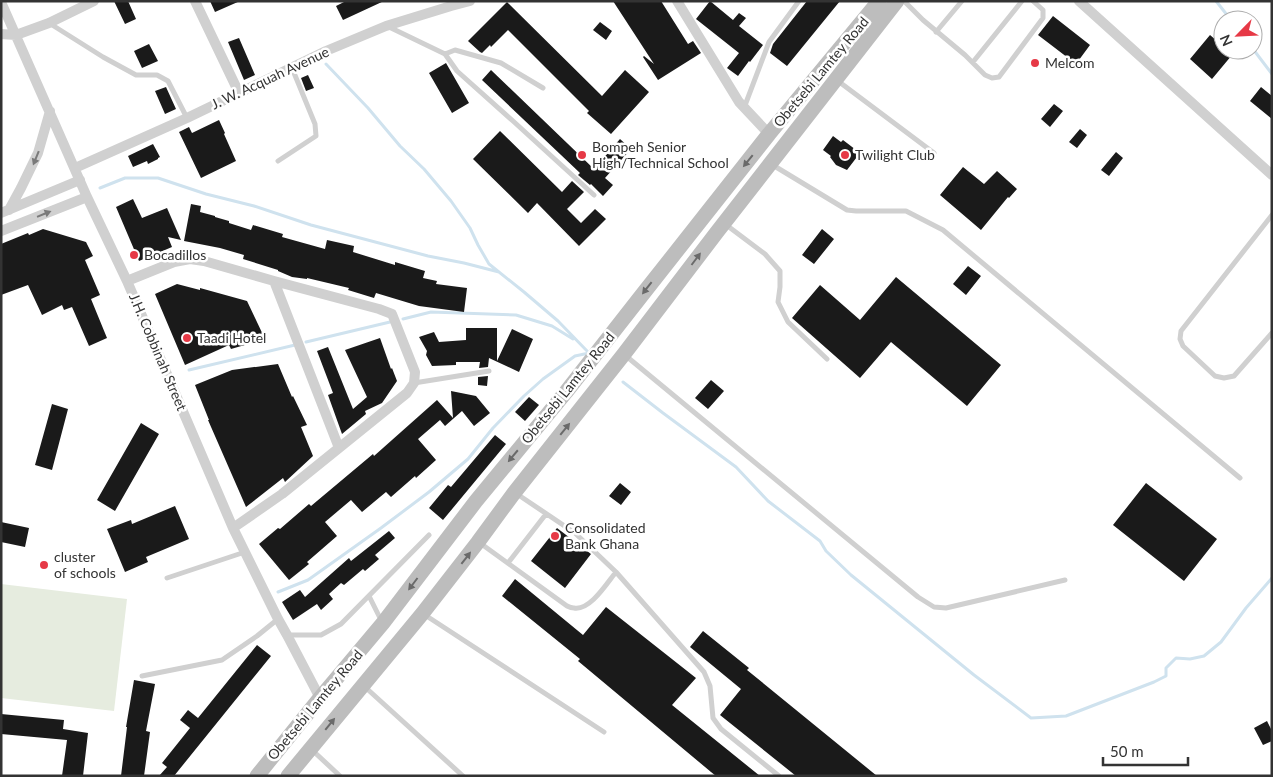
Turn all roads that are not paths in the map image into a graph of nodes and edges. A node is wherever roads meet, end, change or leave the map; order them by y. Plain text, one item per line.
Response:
1 (94, 1) edge
2 (196, 1) edge
3 (470, 1) edge
4 (677, 1) edge
5 (799, 1) edge
6 (879, 1) edge
7 (897, 1) edge
8 (904, 1) edge
9 (962, 1) edge
10 (1022, 1) edge
11 (1033, 1) edge
12 (1079, 1) edge
13 (1, 2) edge
14 (49, 23) junction
15 (386, 26) junction
16 (936, 32) junction
17 (1, 34) edge
18 (16, 35) junction
19 (445, 54) junction
20 (973, 62) junction
21 (292, 68) junction
22 (836, 80) junction
23 (543, 88) dead end
24 (238, 94) junction
25 (744, 108) junction
26 (50, 111) junction
27 (187, 118) junction
28 (769, 134) junction
29 (934, 153) dead end
30 (278, 161) dead end
31 (771, 164) junction
32 (75, 168) junction
33 (1272, 175) edge
34 (80, 180) junction
35 (594, 195) dead end
36 (87, 197) junction
37 (5, 211) edge
38 (1272, 214) edge
39 (724, 224) junction
40 (1, 231) edge
41 (128, 280) junction
42 (274, 281) junction
43 (1272, 334) edge
44 (624, 354) junction
45 (827, 359) dead end
46 (488, 370) dead end
47 (414, 383) junction
48 (339, 448) junction
49 (1240, 478) dead end
50 (514, 493) junction
51 (546, 514) junction
52 (233, 528) junction
53 (428, 535) dead end
54 (478, 542) junction
55 (245, 552) junction
56 (508, 563) junction
57 (616, 572) junction
58 (167, 578) dead end
59 (1065, 580) dead end
60 (369, 596) junction
61 (422, 614) junction
62 (278, 619) junction
63 (383, 623) junction
64 (287, 635) junction
65 (142, 676) dead end
66 (363, 685) junction
67 (320, 698) junction
68 (604, 732) dead end
69 (311, 748) junction
70 (258, 776) edge
71 (288, 776) edge
72 (340, 776) edge
73 (463, 776) edge
74 (779, 776) edge

1 - 14 street
2 - 24 street
3 - 15 street, J. W. Acquah Avenue
4 - 25 street
5 - 25 lane
6 - 28 main road, Obetsebi Lamtey Road
7 - 22 main road, Obetsebi Lamtey Road
8 - 16 lane
9 - 16 lane
10 - 20 lane
11 - 20 lane
12 - 33 street
13 - 18 street, J.H. Cobbinah Street
14 - 18 street
14 - 27 lane
15 - 19 lane
15 - 21 street, J. W. Acquah Avenue
16 - 20 lane
17 - 18 street
18 - 26 street, J.H. Cobbinah Street
19 - 23 lane
19 - 35 lane
21 - 24 street, J. W. Acquah Avenue
21 - 30 lane
22 - 29 lane
22 - 31 main road, Obetsebi Lamtey Road
24 - 27 street, J. W. Acquah Avenue
25 - 28 street
26 - 32 street, J.H. Cobbinah Street
26 -> 37 street
27 - 32 street, J. W. Acquah Avenue
28 -> 63 main road, Obetsebi Lamtey Road
31 - 39 main road, Obetsebi Lamtey Road
31 - 49 lane
32 - 34 street, J.H. Cobbinah Street
34 - 36 street, J.H. Cobbinah Street
34 - 37 street
40 -> 36 street
36 - 41 street, J.H. Cobbinah Street
38 - 43 lane
44 -> 39 main road, Obetsebi Lamtey Road
39 - 45 lane
41 - 42 street
41 - 52 street, J.H. Cobbinah Street
42 - 47 street
42 - 48 street
50 -> 44 main road, Obetsebi Lamtey Road
44 - 59 lane
46 - 47 lane
47 - 48 street
48 - 52 street
50 - 51 lane
50 - 54 main road, Obetsebi Lamtey Road
51 - 56 lane
51 - 57 lane
52 - 55 street, J.H. Cobbinah Street
53 - 60 lane
54 - 56 lane
61 -> 54 main road, Obetsebi Lamtey Road
55 - 58 lane
55 - 62 street, J.H. Cobbinah Street
56 - 57 lane
57 - 74 lane
60 - 63 lane
60 - 64 lane
61 - 66 main road, Obetsebi Lamtey Road
61 - 68 lane
62 - 64 street, J.H. Cobbinah Street
62 - 65 lane
63 - 67 main road, Obetsebi Lamtey Road
64 - 67 street, J.H. Cobbinah Street
69 -> 66 main road, Obetsebi Lamtey Road
66 - 73 lane
67 - 70 main road, Obetsebi Lamtey Road
69 - 71 main road, Obetsebi Lamtey Road
69 - 72 lane

